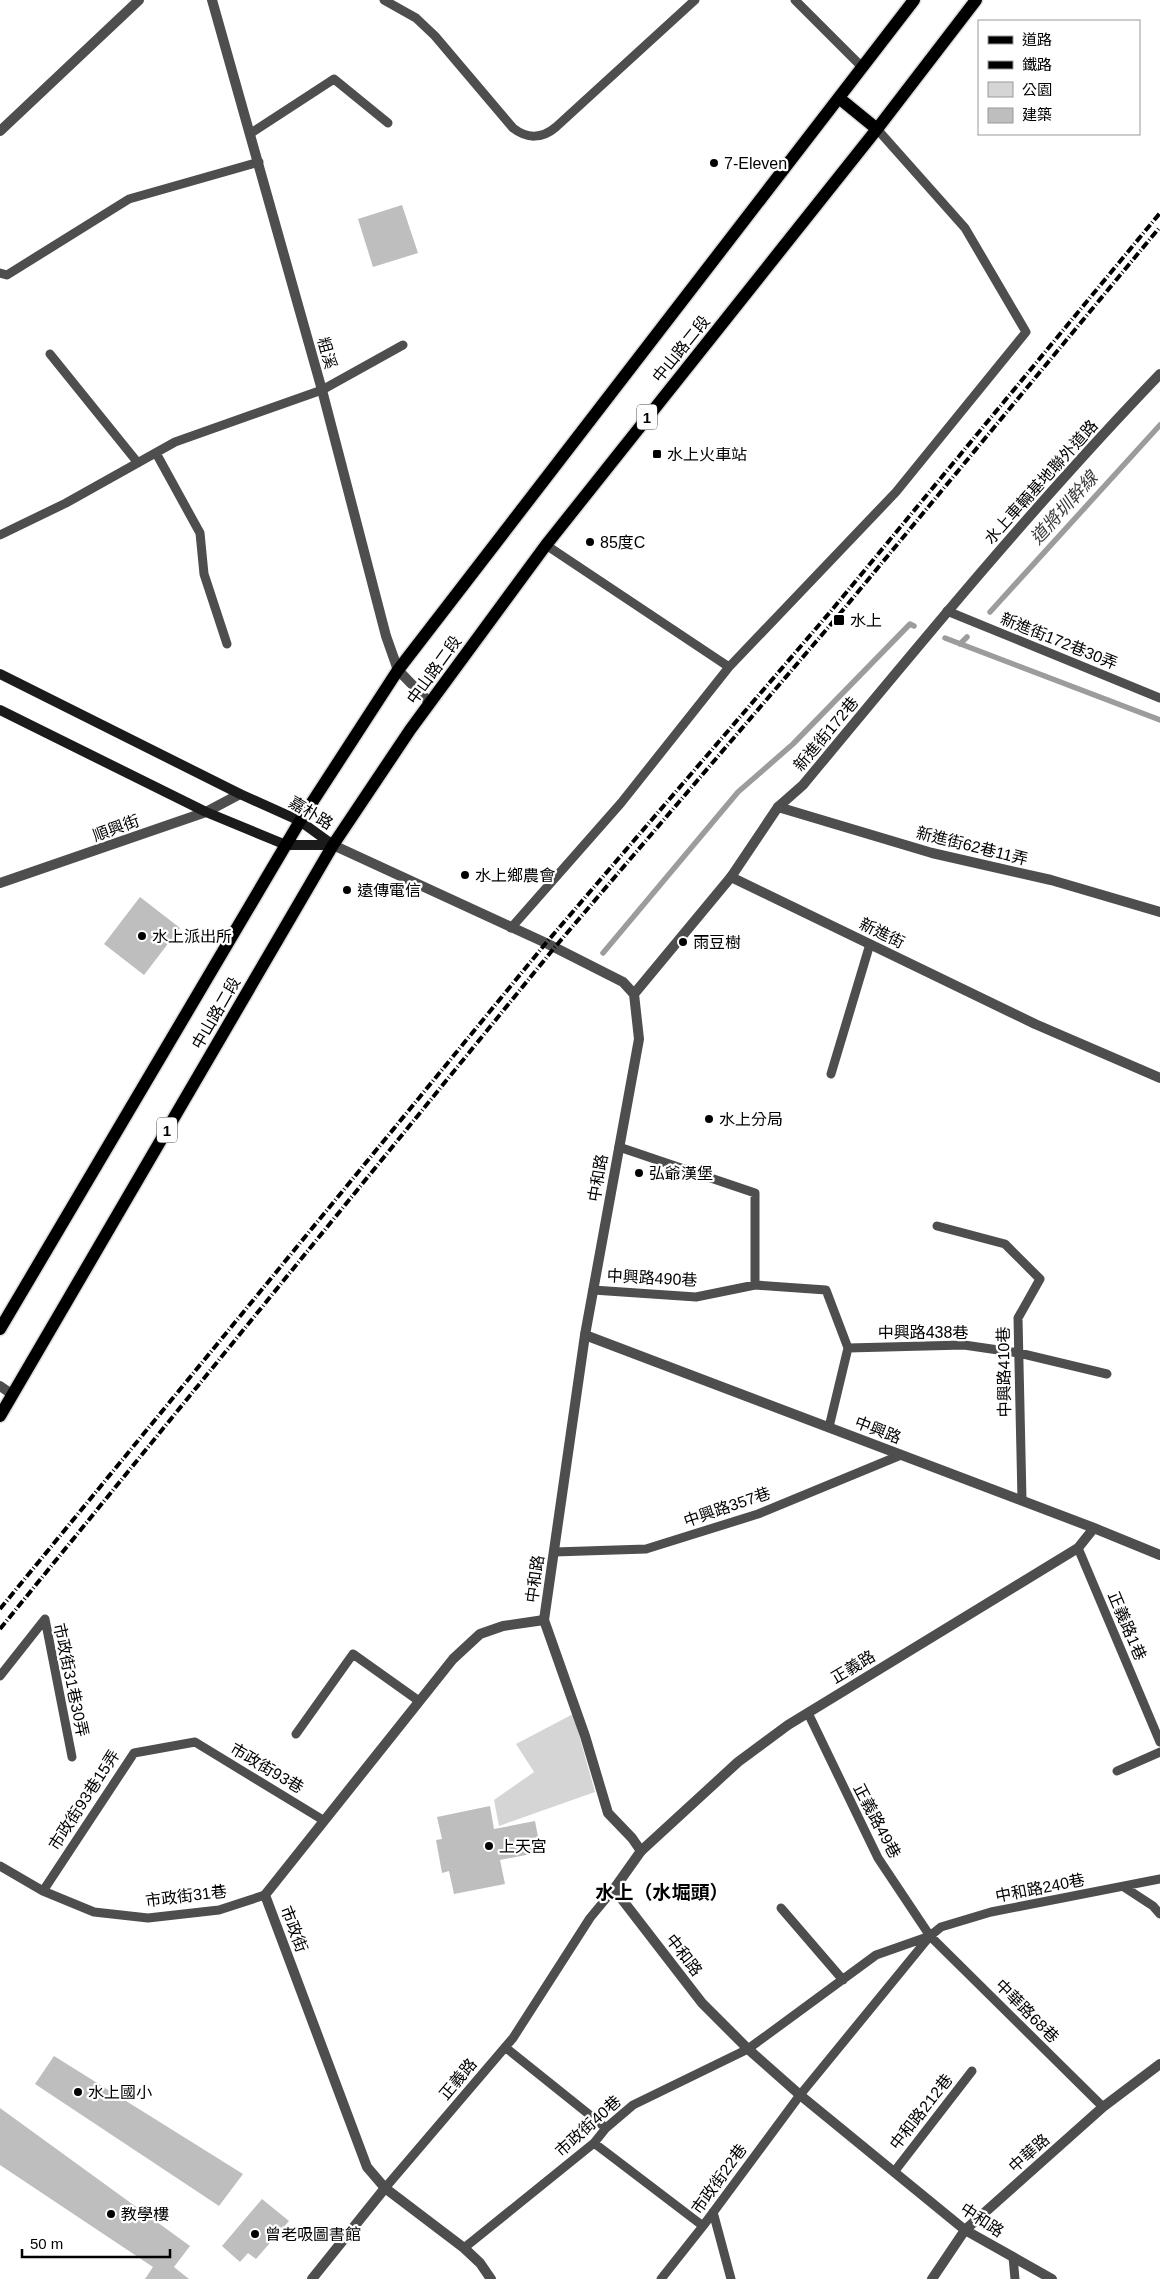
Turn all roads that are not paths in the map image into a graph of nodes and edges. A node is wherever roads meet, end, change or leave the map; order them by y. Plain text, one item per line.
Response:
1 (139, 0) edge
2 (212, 0) edge
3 (384, 0) edge
4 (695, 0) edge
5 (794, 0) edge
6 (914, 0) edge
7 (976, 0) edge
8 (862, 67) junction
9 (839, 98) junction
10 (388, 123) dead end
11 (876, 129) junction
12 (0, 131) edge
13 (251, 134) junction
14 (259, 162) junction
15 (0, 272) edge
16 (402, 345) dead end
17 (50, 354) dead end
18 (1160, 374) edge
19 (322, 390) junction
20 (156, 453) junction
21 (138, 463) junction
22 (0, 535) edge
23 (546, 545) junction
24 (947, 611) junction
25 (227, 644) dead end
26 (729, 667) junction
27 (398, 670) junction
28 (0, 674) edge
29 (1160, 698) edge
30 (430, 703) junction
31 (0, 710) edge
32 (240, 794) junction
33 (778, 807) junction
34 (206, 812) junction
35 (300, 821) junction
36 (286, 845) junction
37 (333, 845) junction
38 (731, 877) junction
39 (0, 883) edge
40 (1160, 912) edge
41 (511, 928) junction
42 (870, 944) junction
43 (634, 994) junction
44 (830, 1074) dead end
45 (1160, 1078) edge
46 (619, 1147) junction
47 (937, 1226) dead end
48 (755, 1285) junction
49 (593, 1290) junction
50 (0, 1330) edge
51 (584, 1335) junction
52 (848, 1348) junction
53 (1019, 1353) junction
54 (1106, 1374) dead end
55 (0, 1386) edge
56 (13, 1395) junction
57 (0, 1416) edge
58 (829, 1427) junction
59 (901, 1455) junction
60 (1022, 1500) junction
61 (1094, 1528) junction
62 (1078, 1548) junction
63 (554, 1552) junction
64 (1160, 1555) edge
65 (544, 1620) junction
66 (0, 1676) edge
67 (420, 1701) junction
68 (808, 1713) junction
69 (296, 1734) dead end
70 (195, 1742) joint
71 (1160, 1742) edge
72 (1160, 1752) edge
73 (72, 1757) dead end
74 (1116, 1771) dead end
75 (323, 1820) junction
76 (641, 1851) junction
77 (0, 1866) edge
78 (1160, 1879) edge
79 (1124, 1887) junction
80 (614, 1889) junction
81 (43, 1890) junction
82 (265, 1895) junction
83 (781, 1908) dead end
84 (1160, 1914) edge
85 (930, 1936) junction
86 (843, 1980) junction
87 (505, 2048) junction
88 (748, 2049) junction
89 (1160, 2064) edge
90 (972, 2071) dead end
91 (800, 2095) junction
92 (1103, 2107) junction
93 (606, 2128) junction
94 (594, 2143) junction
95 (894, 2172) junction
96 (385, 2188) junction
97 (713, 2212) junction
98 (703, 2226) junction
99 (965, 2230) junction
100 (464, 2248) junction
101 (1013, 2257) junction
102 (312, 2279) edge
103 (491, 2279) edge
104 (661, 2279) edge
105 (731, 2279) edge
106 (932, 2279) edge
107 (1015, 2279) edge
108 (1052, 2279) edge

1 - 12 street
2 - 13 street, 粗溪
3 - 4 lane
5 - 8 lane
6 - 8 main road, 中山路二段
7 - 11 main road, 中山路二段 / 1
8 - 9 main road, 中山路二段
9 - 11 main road
9 - 27 main road, 中山路二段
10 - 13 lane
11 - 23 main road, 中山路二段 / 1
11 - 26 lane
13 - 14 street, 粗溪
14 - 15 lane
14 - 19 street, 粗溪
16 - 19 lane
17 - 21 lane
18 - 24 street, 水上車輛基地聯外道路
19 - 20 lane
19 - 27 street, 粗溪
20 - 21 lane
20 - 25 lane
21 - 22 lane
23 - 26 lane
23 - 30 main road, 中山路二段 / 1
24 - 29 lane, 新進街172巷30弄
24 - 33 street, 新進街172巷
26 - 41 lane
27 - 30 street, 粗溪
27 - 35 main road, 中山路二段
28 - 32 main road, 嘉朴路
30 - 37 main road, 中山路二段 / 1
31 - 34 main road, 嘉朴路
32 - 34 street, 順興街
32 - 35 main road, 嘉朴路
33 - 38 street, 新進街172巷
33 - 40 street, 新進街62巷11弄
34 - 36 main road, 嘉朴路
34 - 39 street, 順興街
35 - 36 main road, 中山路二段
35 - 37 main road, 嘉朴路
36 - 37 main road, 嘉朴路
36 - 50 main road, 中山路二段
37 - 41 street
37 - 56 main road, 中山路二段 / 1
38 - 42 street, 新進街
38 - 43 street
41 - 43 street
42 - 44 lane
42 - 45 street, 新進街
43 - 46 street, 中和路
46 - 48 lane
46 - 49 street, 中和路
47 - 53 lane, 中興路410巷
48 - 49 lane, 中興路490巷
48 - 52 lane, 中興路490巷
49 - 51 street, 中和路
51 - 58 street, 中興路
51 - 63 street, 中和路
52 - 53 lane, 中興路438巷
52 - 58 lane
53 - 54 lane, 中興路438巷
53 - 60 lane, 中興路410巷
55 - 56 street
56 - 57 main road, 中山路二段 / 1
58 - 59 street, 中興路
59 - 60 street, 中興路
59 - 63 lane, 中興路357巷
60 - 61 street, 中興路
61 - 62 street, 正義路
61 - 64 street, 中興路
62 - 68 street, 正義路
62 - 71 lane, 正義路1巷
63 - 65 street, 中和路
65 - 67 street, 市政街
65 - 76 street, 中和路
66 - 73 lane, 市政街31巷30弄
67 - 69 lane
67 - 75 street, 市政街
68 - 76 street, 正義路
68 - 85 lane, 正義路49巷
70 - 75 lane, 市政街93巷
70 - 81 lane, 市政街93巷15弄
72 - 74 lane
75 - 82 street, 市政街
76 - 80 street
77 - 81 lane, 市政街31巷
78 - 79 lane, 中和路240巷
79 - 84 lane
79 - 85 lane, 中和路240巷
80 - 87 lane, 正義路
80 - 88 street, 中和路
81 - 82 lane, 市政街31巷
82 - 96 street, 市政街
83 - 86 lane
85 - 86 lane, 中和路240巷
85 - 91 lane, 中和路240巷
85 - 92 lane, 中華路68巷
86 - 88 lane, 中和路240巷
87 - 93 lane
87 - 96 lane, 正義路
88 - 91 street, 中和路
88 - 93 lane, 市政街40巷
89 - 92 street, 中華路
90 - 95 lane, 中和路212巷
91 - 95 street, 中和路
91 - 97 lane, 市政街22巷
92 - 99 street, 中華路
93 - 94 lane, 市政街40巷
94 - 98 lane
94 - 100 lane, 市政街40巷
95 - 99 street, 中和路
96 - 100 street, 市政街
96 - 102 street, 正義路
97 - 98 lane, 市政街22巷
97 - 105 lane
98 - 104 lane, 市政街22巷
99 - 101 street, 中和路
99 - 106 street, 中華路
100 - 103 street, 市政街
101 - 107 lane
101 - 108 street, 中和路

